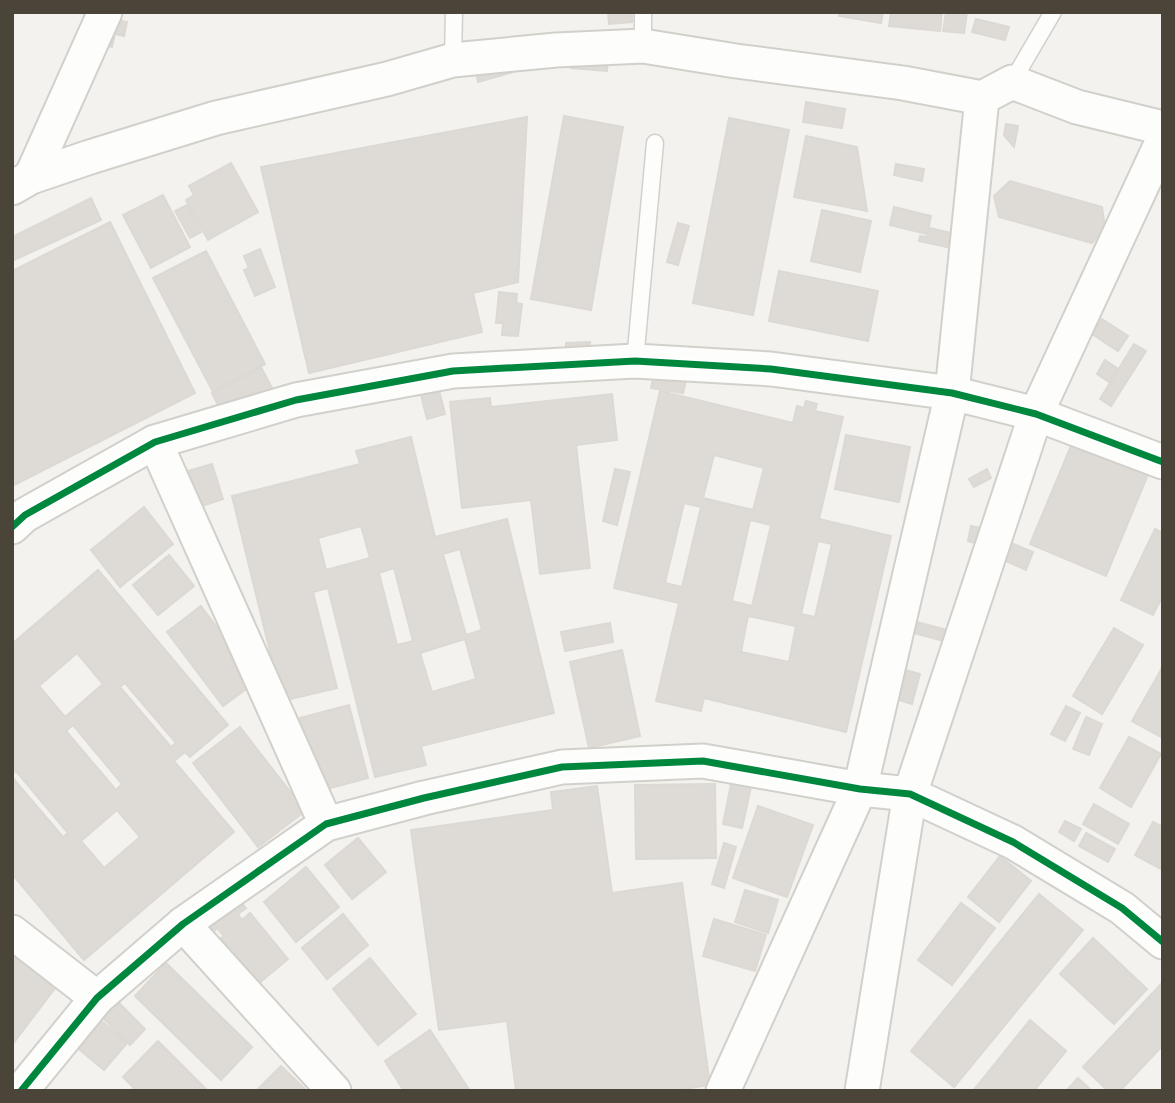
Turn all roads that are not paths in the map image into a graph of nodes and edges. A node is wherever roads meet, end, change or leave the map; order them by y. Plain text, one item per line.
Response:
1 (105, 12) edge
2 (454, 12) edge
3 (643, 12) edge
4 (1054, 12) edge
5 (643, 46) junction
6 (453, 61) junction
7 (1012, 82) junction
8 (982, 98) junction
9 (1163, 128) edge
10 (1163, 140) edge
11 (655, 143) dead end
12 (22, 183) edge
13 (635, 361) junction
14 (951, 393) junction
15 (1036, 414) junction
16 (155, 442) junction
17 (1163, 461) edge
18 (12, 527) edge
19 (860, 789) junction
20 (910, 794) junction
21 (326, 824) junction
22 (183, 924) junction
23 (12, 932) edge
24 (1163, 942) edge
25 (97, 999) junction
26 (21, 1091) edge
27 (334, 1091) edge
28 (723, 1091) edge
29 (862, 1091) edge

1 - 12 street
2 - 6 lane
3 - 5 lane
4 - 7 lane
5 - 6 street
5 - 8 street
6 - 12 street
7 - 8 street
7 - 9 street
8 - 14 street
10 - 15 street
11 - 13 lane
13 - 14 street
13 - 16 street
14 - 15 street
14 - 19 street
15 - 17 street
15 - 20 street
16 - 18 street
16 - 21 street
19 - 20 street
19 - 21 street
19 - 28 street
20 - 24 street
20 - 29 street
21 - 22 street
22 - 25 street
22 - 27 street
23 - 25 street
25 - 26 street

